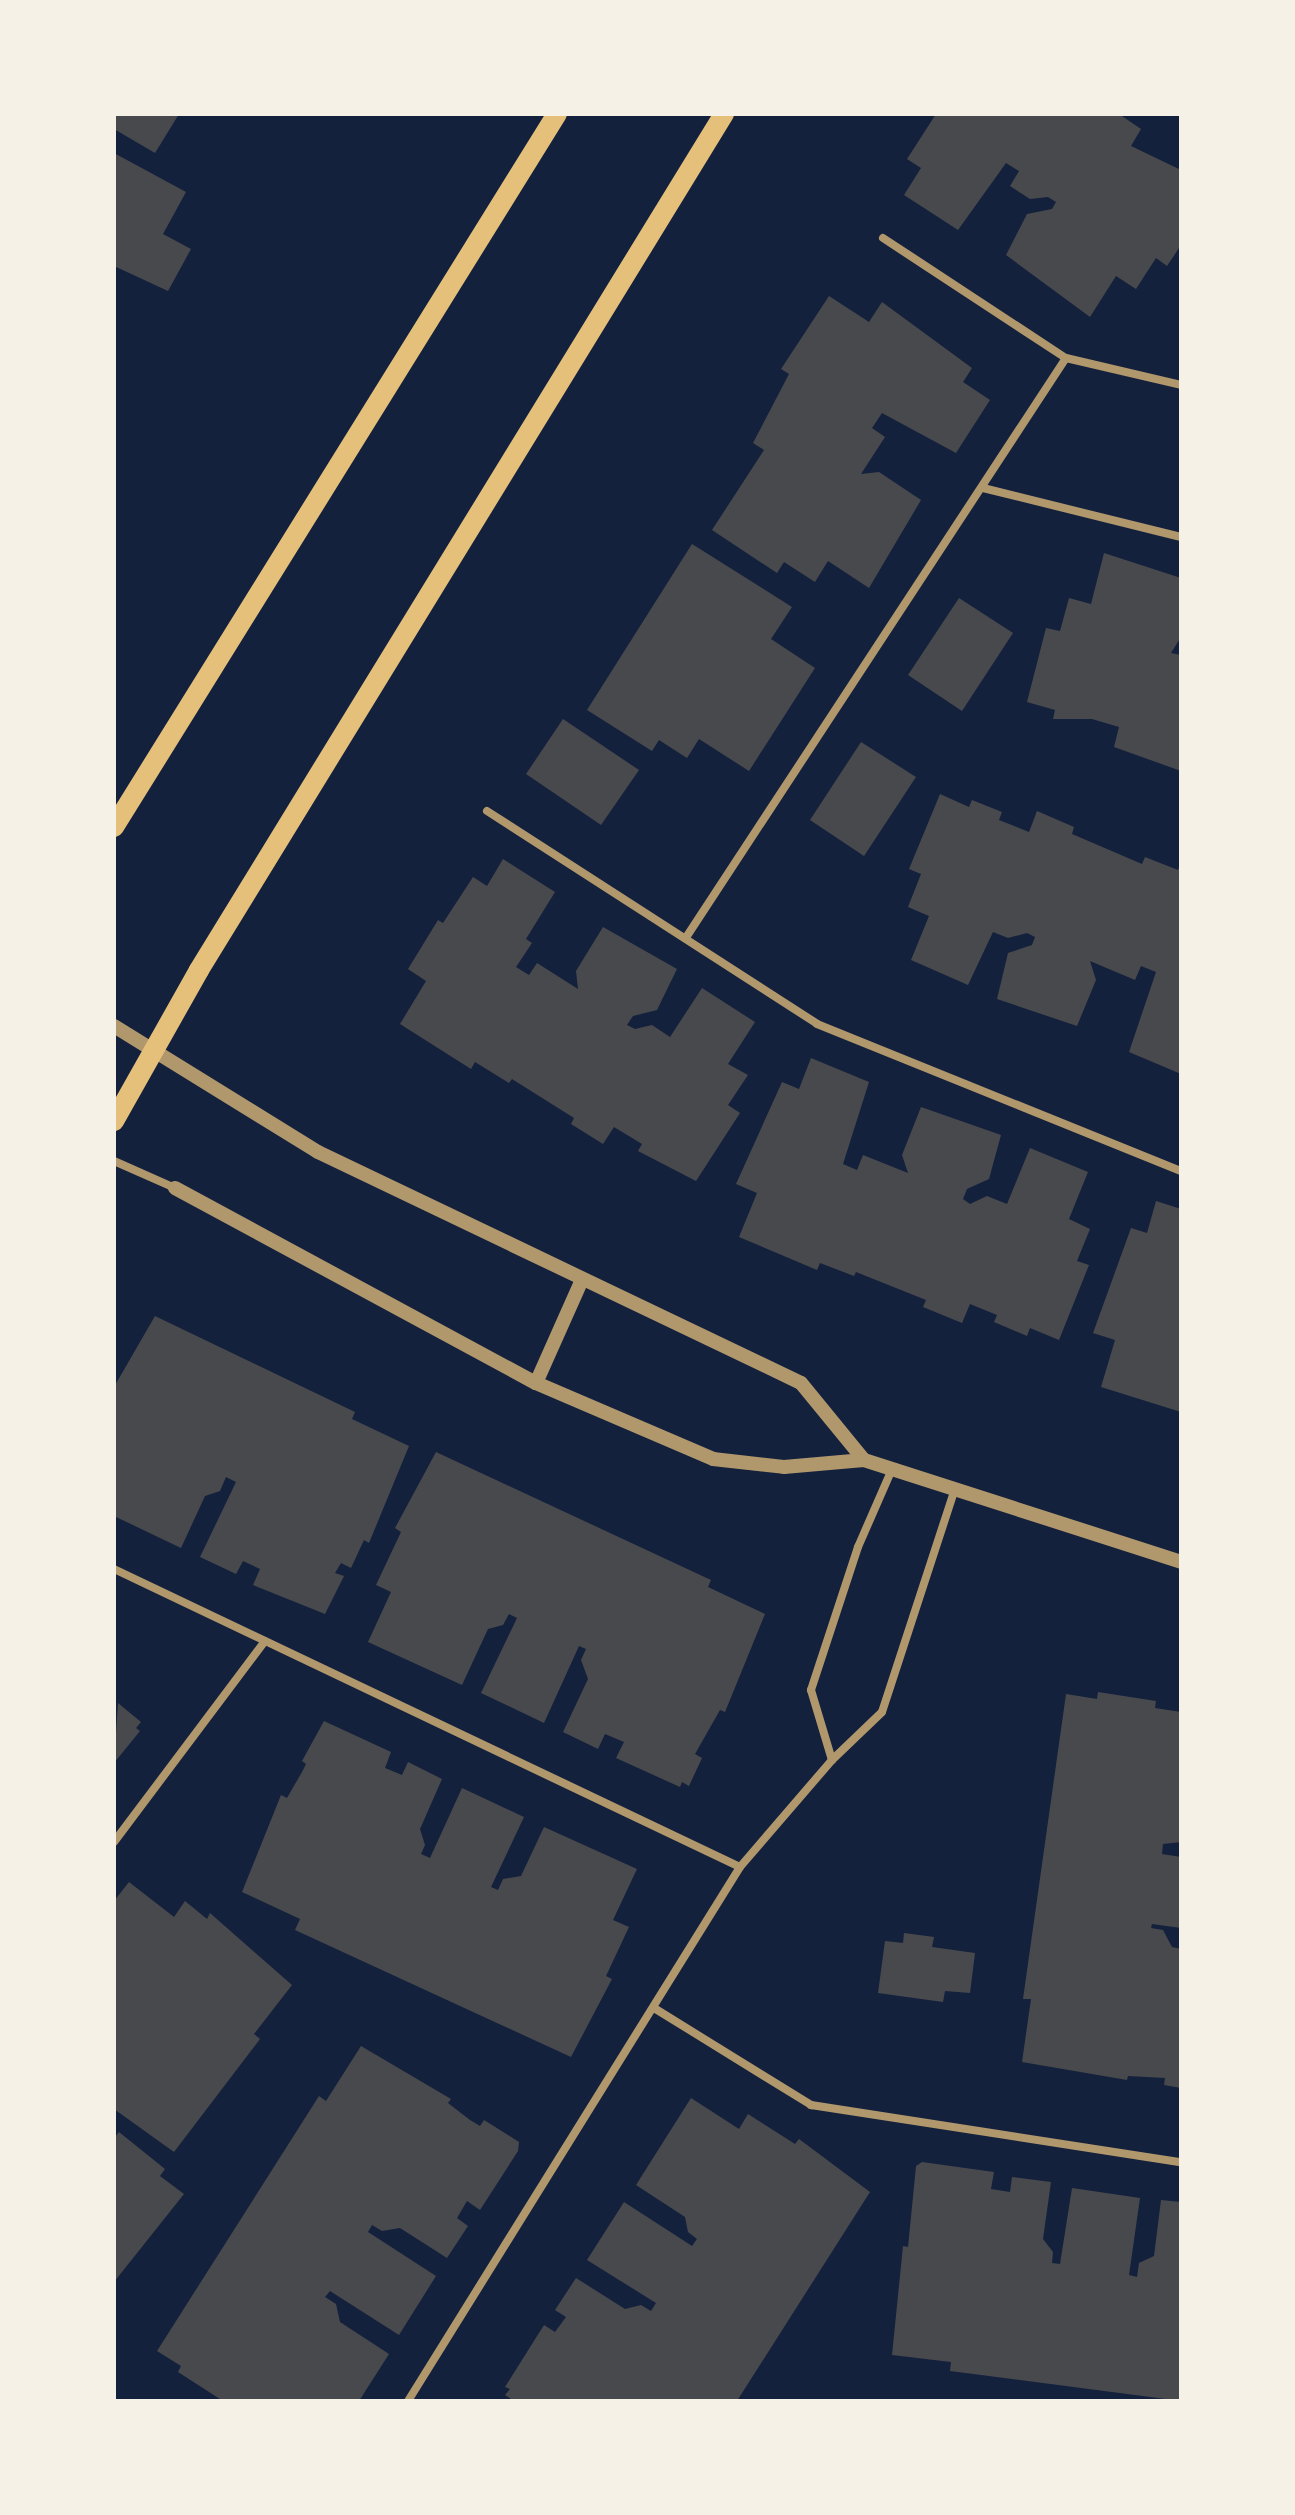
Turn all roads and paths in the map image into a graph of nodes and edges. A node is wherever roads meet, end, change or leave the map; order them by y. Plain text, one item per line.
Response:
1 (557, 114) edge
2 (724, 114) edge
3 (883, 238) dead end
4 (1066, 358) junction
5 (1181, 385) edge
6 (983, 488) junction
7 (1181, 537) edge
8 (487, 811) dead end
9 (114, 827) edge
10 (687, 936) junction
11 (114, 1026) edge
12 (154, 1050) junction
13 (114, 1121) edge
14 (114, 1161) edge
15 (1181, 1171) edge
16 (175, 1188) joint
17 (581, 1282) junction
18 (536, 1383) junction
19 (864, 1460) junction
20 (892, 1469) junction
21 (955, 1489) junction
22 (1181, 1562) edge
23 (114, 1569) edge
24 (265, 1641) junction
25 (832, 1760) junction
26 (114, 1842) edge
27 (740, 1867) junction
28 (654, 2008) junction
29 (1181, 2162) edge
30 (408, 2401) edge

1 - 9 main road
2 - 12 main road
3 - 4 street
4 - 5 street
4 - 6 street
6 - 7 street
6 - 10 street
8 - 10 street
10 - 15 street
11 - 12 street
12 - 13 main road
12 - 17 street
14 - 16 street
16 - 18 street
17 - 18 street
17 - 19 street
18 - 19 street
19 - 20 street
20 - 21 street
20 - 25 street
21 - 22 street
21 - 25 street
23 - 24 street
24 - 26 street
24 - 27 street
25 - 27 street
27 - 28 street
28 - 29 street
28 - 30 street

